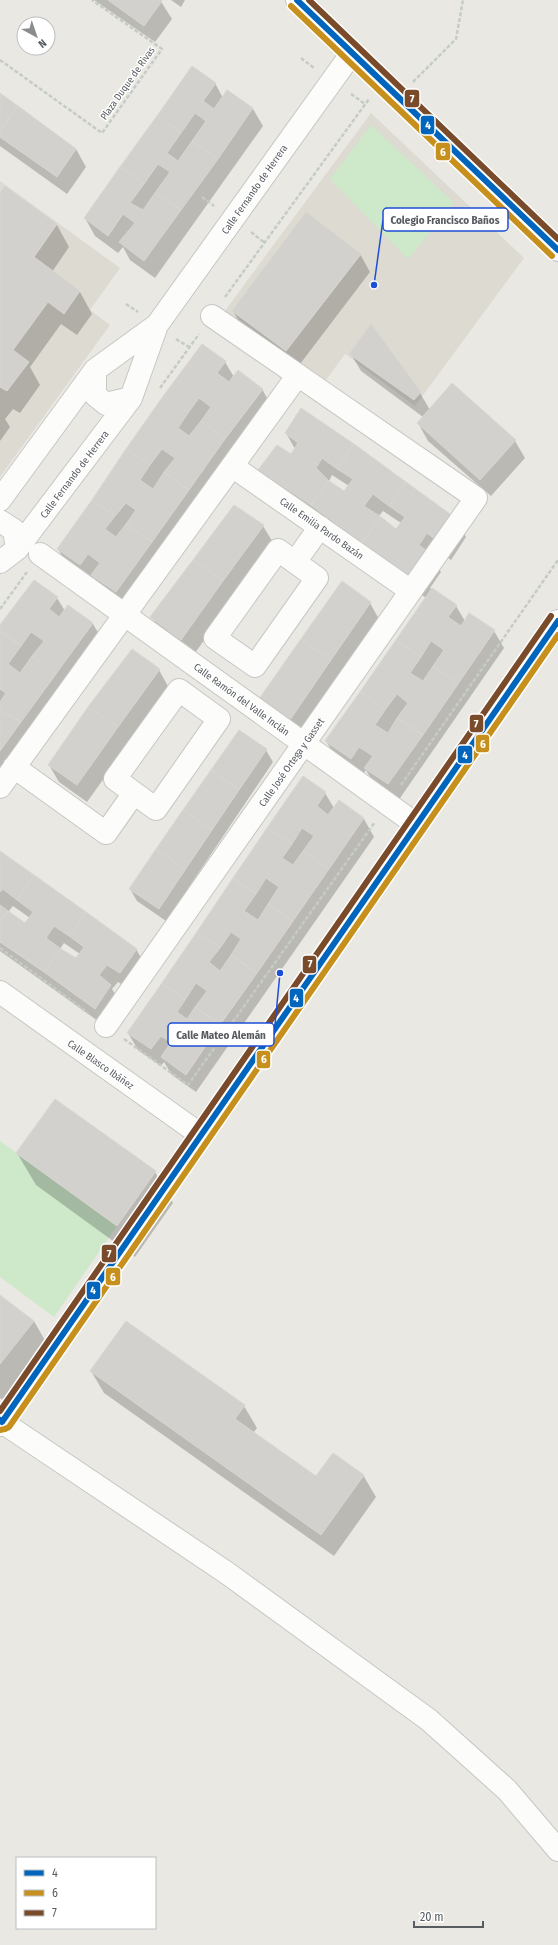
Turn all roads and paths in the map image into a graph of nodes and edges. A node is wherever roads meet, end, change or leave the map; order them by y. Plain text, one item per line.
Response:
1 (92, 0) edge
2 (296, 0) edge
3 (463, 0) edge
4 (352, 53) junction
5 (0, 60) edge
6 (398, 96) junction
7 (370, 97) dead end
8 (558, 250) edge
9 (212, 316) junction
10 (157, 325) junction
11 (95, 370) junction
12 (298, 376) junction
13 (157, 393) dead end
14 (131, 398) junction
15 (232, 466) junction
16 (0, 500) edge
17 (0, 521) edge
18 (320, 527) junction
19 (40, 554) joint
20 (8, 556) edge
21 (558, 560) edge
22 (295, 562) junction
23 (411, 591) junction
24 (0, 609) edge
25 (124, 615) junction
26 (558, 621) edge
27 (234, 651) junction
28 (214, 679) junction
29 (197, 703) junction
30 (304, 743) junction
31 (14, 767) junction
32 (0, 787) edge
33 (134, 793) junction
34 (388, 803) junction
35 (417, 825) junction
36 (0, 948) edge
37 (0, 992) edge
38 (106, 1026) junction
39 (201, 1135) junction
40 (1, 1422) edge
41 (558, 1850) edge

1 - 5 path, Plaza Duque de Rivas
2 - 4 street
3 - 6 path
4 - 6 street
4 - 10 street, Calle Fernando de Herrera
6 - 8 street
7 - 9 path
9 - 12 street
9 - 13 path
10 - 11 street, Calle Fernando de Herrera
10 - 14 street, Calle Fernando de Herrera
11 - 14 street
11 - 16 street, Calle Fernando de Herrera
12 - 15 street
12 - 23 street, Calle José Ortega y Gasset
14 - 20 street, Calle Fernando de Herrera
15 - 18 street, Calle Emilia Pardo Bazán
15 - 25 street
17 - 20 street, Calle Fernando de Herrera
18 - 22 street
18 - 23 street, Calle Emilia Pardo Bazán
19 - 24 path
19 - 25 street, Calle Ramón del Valle Inclán
21 - 34 path
22 - 27 street
22 - 27 street
23 - 30 street, Calle José Ortega y Gasset
25 - 28 street, Calle Ramón del Valle Inclán
25 - 31 street
26 - 35 street
27 - 28 street
28 - 29 street
28 - 30 street, Calle Ramón del Valle Inclán
29 - 33 street
29 - 33 street
30 - 34 street, Calle Ramón del Valle Inclán
30 - 38 street, Calle José Ortega y Gasset
31 - 32 street
31 - 33 street
34 - 35 street, Calle Ramón del Valle Inclán
34 - 38 path
35 - 39 street
36 - 38 path
37 - 39 street, Calle Blasco Ibáñez
39 - 40 street
40 - 41 street

